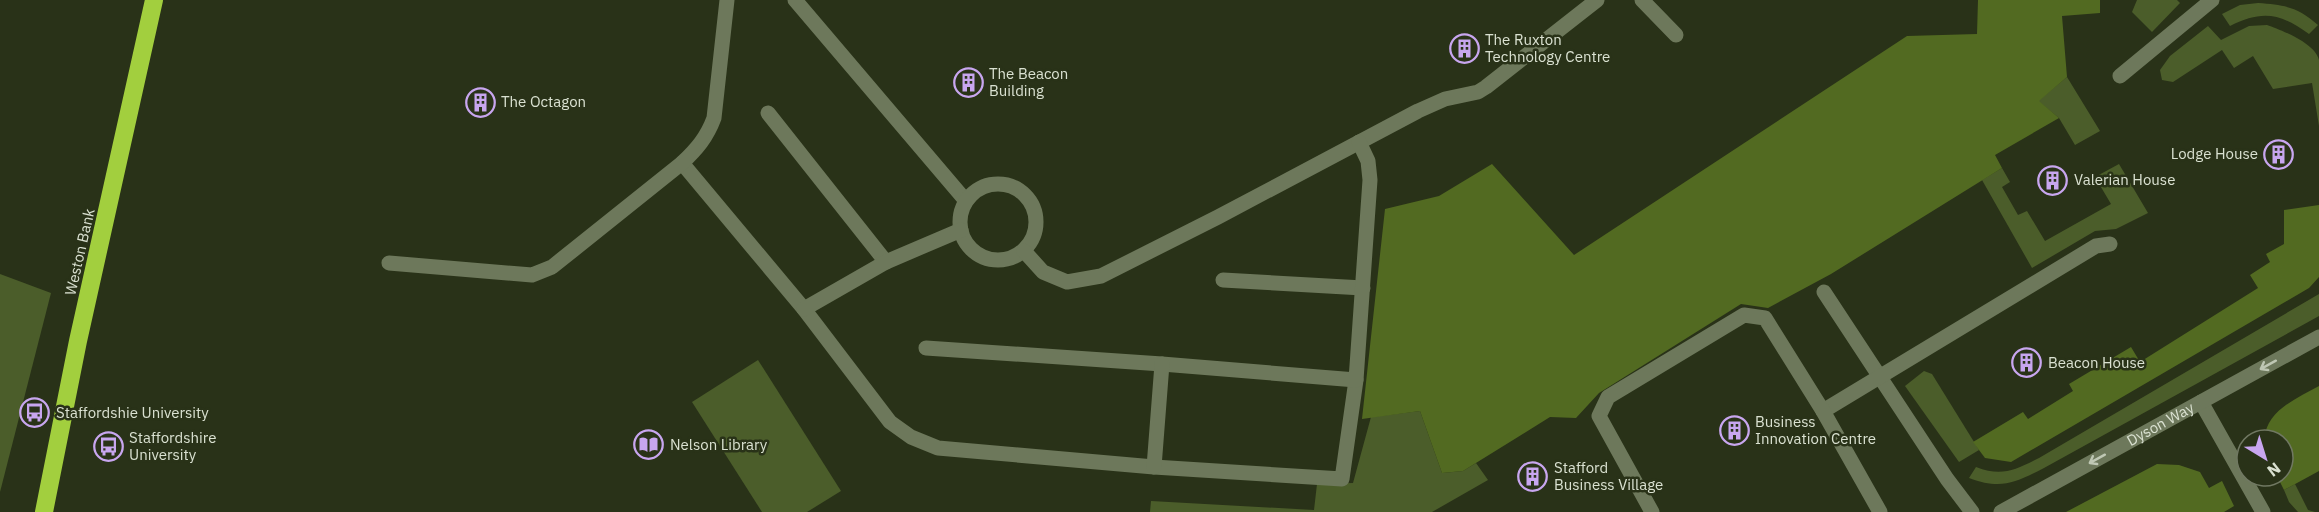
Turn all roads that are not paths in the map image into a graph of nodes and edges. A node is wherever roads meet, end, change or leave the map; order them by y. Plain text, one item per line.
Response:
1 (154, 0) edge
2 (727, 0) edge
3 (795, 0) edge
4 (1597, 0) edge
5 (1642, 0) edge
6 (2212, 0) edge
7 (1676, 35) dead end
8 (2120, 76) dead end
9 (768, 113) dead end
10 (1359, 142) junction
11 (682, 163) junction
12 (966, 201) junction
13 (961, 230) junction
14 (2110, 244) dead end
15 (1024, 251) junction
16 (886, 262) junction
17 (389, 263) dead end
18 (1223, 280) dead end
19 (1363, 288) junction
20 (1824, 292) dead end
21 (804, 309) junction
22 (2319, 337) edge
23 (926, 348) dead end
24 (1162, 364) junction
25 (1879, 376) junction
26 (1356, 381) junction
27 (2200, 402) junction
28 (1823, 411) junction
29 (1154, 466) junction
30 (44, 512) edge
31 (1652, 512) edge
32 (1880, 512) edge
33 (1972, 512) edge
34 (2001, 512) edge
35 (2263, 512) edge

1 - 30 highway, Weston Bank
2 - 11 street
3 - 12 street
4 - 10 street
5 - 7 street
6 - 8 street
9 - 16 street
10 - 15 street
10 - 19 street
11 - 17 street
11 - 21 street
12 - 13 street
12 - 15 street
13 - 15 street
13 - 16 street
14 - 25 street
16 - 21 street
18 - 19 street
19 - 26 street
20 - 25 street
21 - 29 street
22 -> 27 street, Dyson Way
23 - 24 street
24 - 26 street
24 - 29 street
25 - 28 street
25 - 33 street
26 - 29 street
27 -> 34 street, Dyson Way
27 - 35 street
28 - 31 street
28 - 32 street

